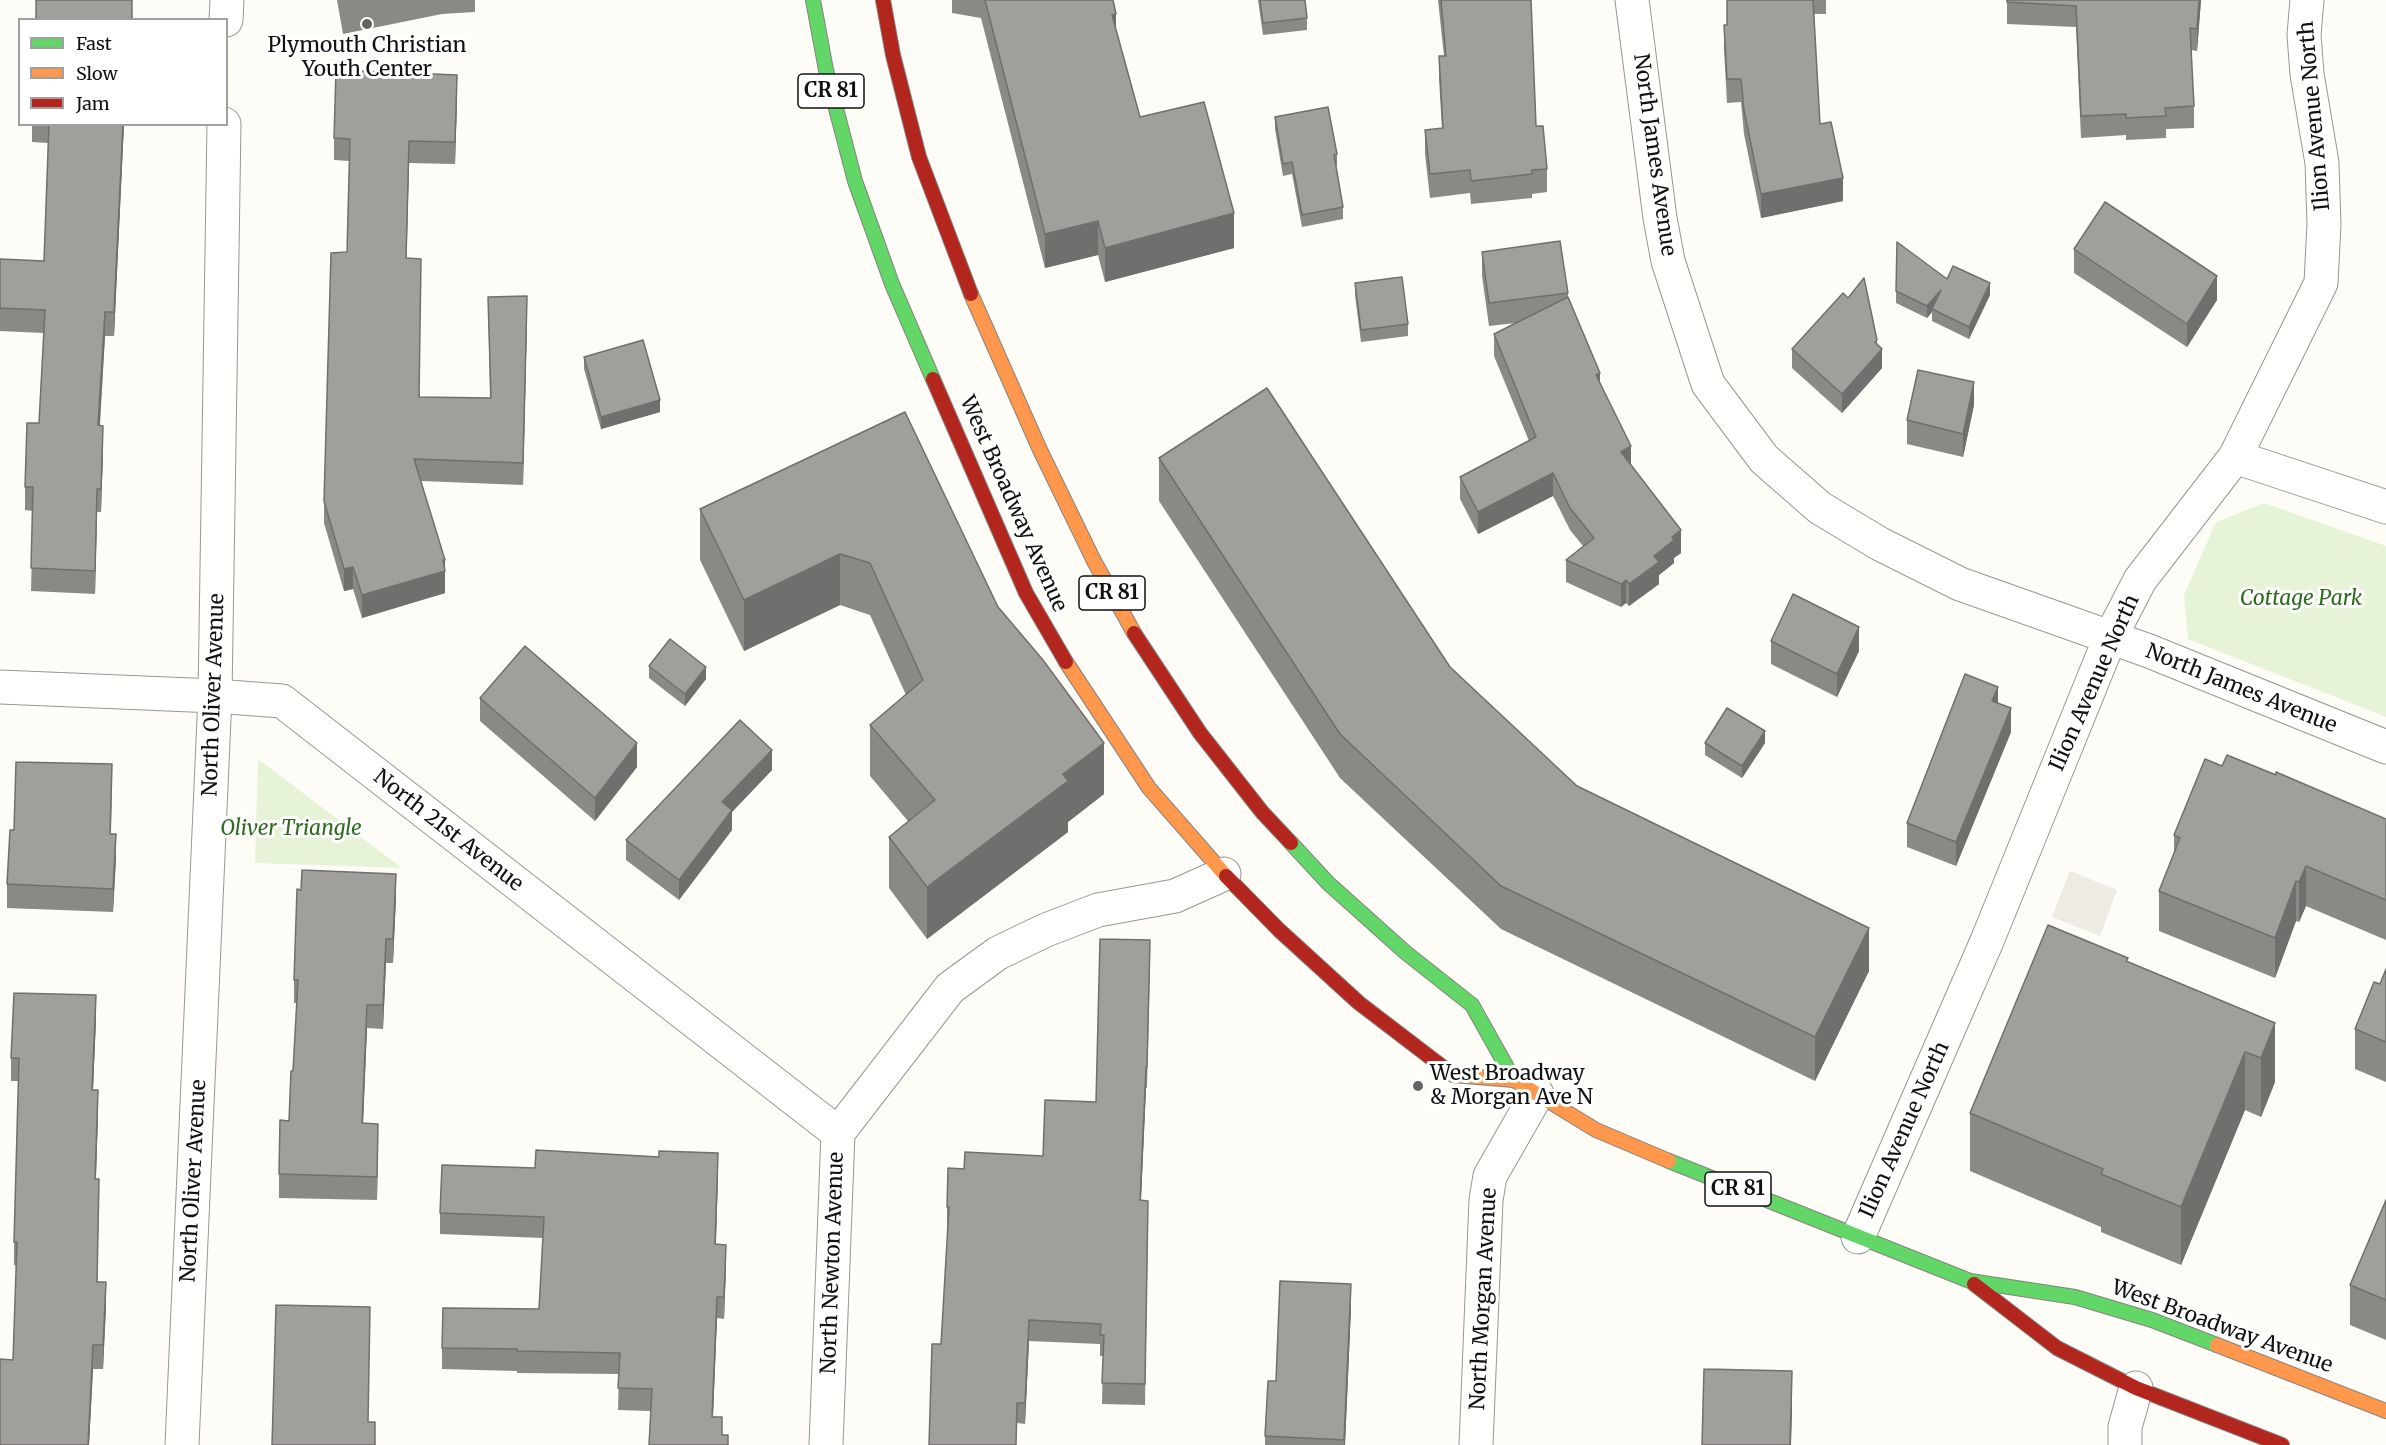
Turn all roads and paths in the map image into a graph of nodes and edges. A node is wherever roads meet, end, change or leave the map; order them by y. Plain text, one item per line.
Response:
1 (227, 0) edge
2 (813, 0) edge
3 (883, 0) edge
4 (1632, 0) edge
5 (2307, 0) edge
6 (226, 18) edge
7 (224, 126) edge
8 (2235, 457) junction
9 (2386, 507) edge
10 (2110, 639) junction
11 (0, 687) edge
12 (216, 696) junction
13 (2386, 747) edge
14 (1224, 874) junction
15 (1526, 1087) junction
16 (838, 1133) junction
17 (1858, 1237) junction
18 (1970, 1281) junction
19 (2136, 1388) junction
20 (2386, 1411) edge
21 (182, 1445) edge
22 (826, 1445) edge
23 (1476, 1445) edge
24 (2125, 1445) edge
25 (2282, 1445) edge

1 - 6 street
2 - 14 main road, West Broadway Avenue / CR 81
3 - 15 main road, West Broadway Avenue / CR 81
4 - 10 street, North James Avenue
5 - 8 street, Ilion Avenue North
7 - 12 street, North Oliver Avenue
8 - 9 street
8 - 10 street, Ilion Avenue North
10 - 13 street, North James Avenue
10 - 17 street, Ilion Avenue North
11 - 12 street, North 21st Avenue
12 - 16 street, North 21st Avenue
12 - 21 street, North Oliver Avenue
14 - 15 main road, West Broadway Avenue / CR 81
14 - 16 street, North Newton Avenue
15 - 17 main road, West Broadway Avenue / CR 81
15 - 23 street, North Morgan Avenue
16 - 22 street, North Newton Avenue
17 - 18 main road, West Broadway Avenue / CR 81
18 - 19 main road, West Broadway Avenue / CR 81
18 - 20 main road, West Broadway Avenue / CR 81
19 - 24 street
19 - 25 main road, West Broadway Avenue / CR 81

